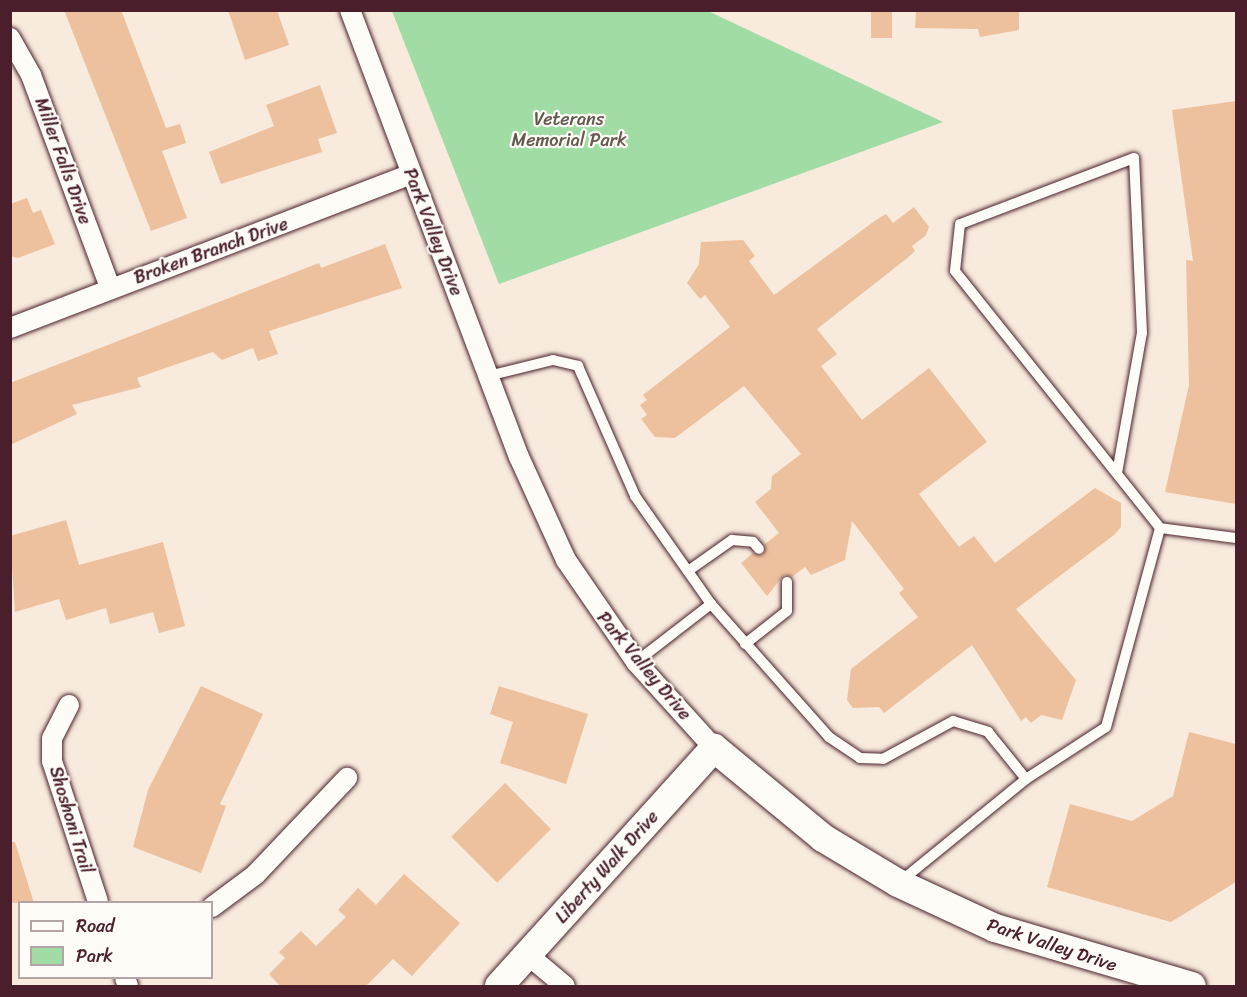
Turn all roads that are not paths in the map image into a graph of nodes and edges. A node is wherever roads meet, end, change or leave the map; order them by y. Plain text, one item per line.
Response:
1 (350, 10) edge
2 (11, 40) edge
3 (412, 174) junction
4 (110, 287) junction
5 (10, 328) edge
6 (488, 376) junction
7 (1116, 473) junction
8 (1160, 528) junction
9 (1236, 538) edge
10 (759, 549) dead end
11 (688, 571) junction
12 (787, 582) dead end
13 (711, 604) junction
14 (745, 644) junction
15 (636, 662) junction
16 (69, 705) dead end
17 (714, 748) junction
18 (347, 778) dead end
19 (1026, 779) junction
20 (898, 883) junction
21 (97, 901) edge
22 (213, 906) edge
23 (528, 955) junction
24 (499, 987) edge
25 (565, 987) edge
26 (1192, 987) edge

1 - 3 street, Park Valley Drive
2 - 4 street, Miller Falls Drive
3 - 4 street, Broken Branch Drive
3 - 6 street, Park Valley Drive
4 - 5 street, Broken Branch Drive
6 - 11 lane
6 - 15 street, Park Valley Drive
7 - 7 lane
7 - 8 lane
8 - 9 lane
8 - 19 lane
10 - 11 lane
11 - 13 lane
12 - 14 lane
13 - 14 lane
13 - 15 lane
14 - 19 lane
15 - 17 street, Park Valley Drive
16 - 21 street, Shoshoni Trail
17 - 20 street, Park Valley Drive
17 - 23 street, Liberty Walk Drive
18 - 22 street
19 - 20 lane
20 - 26 street, Park Valley Drive
23 - 24 street, Liberty Walk Drive
23 - 25 street

